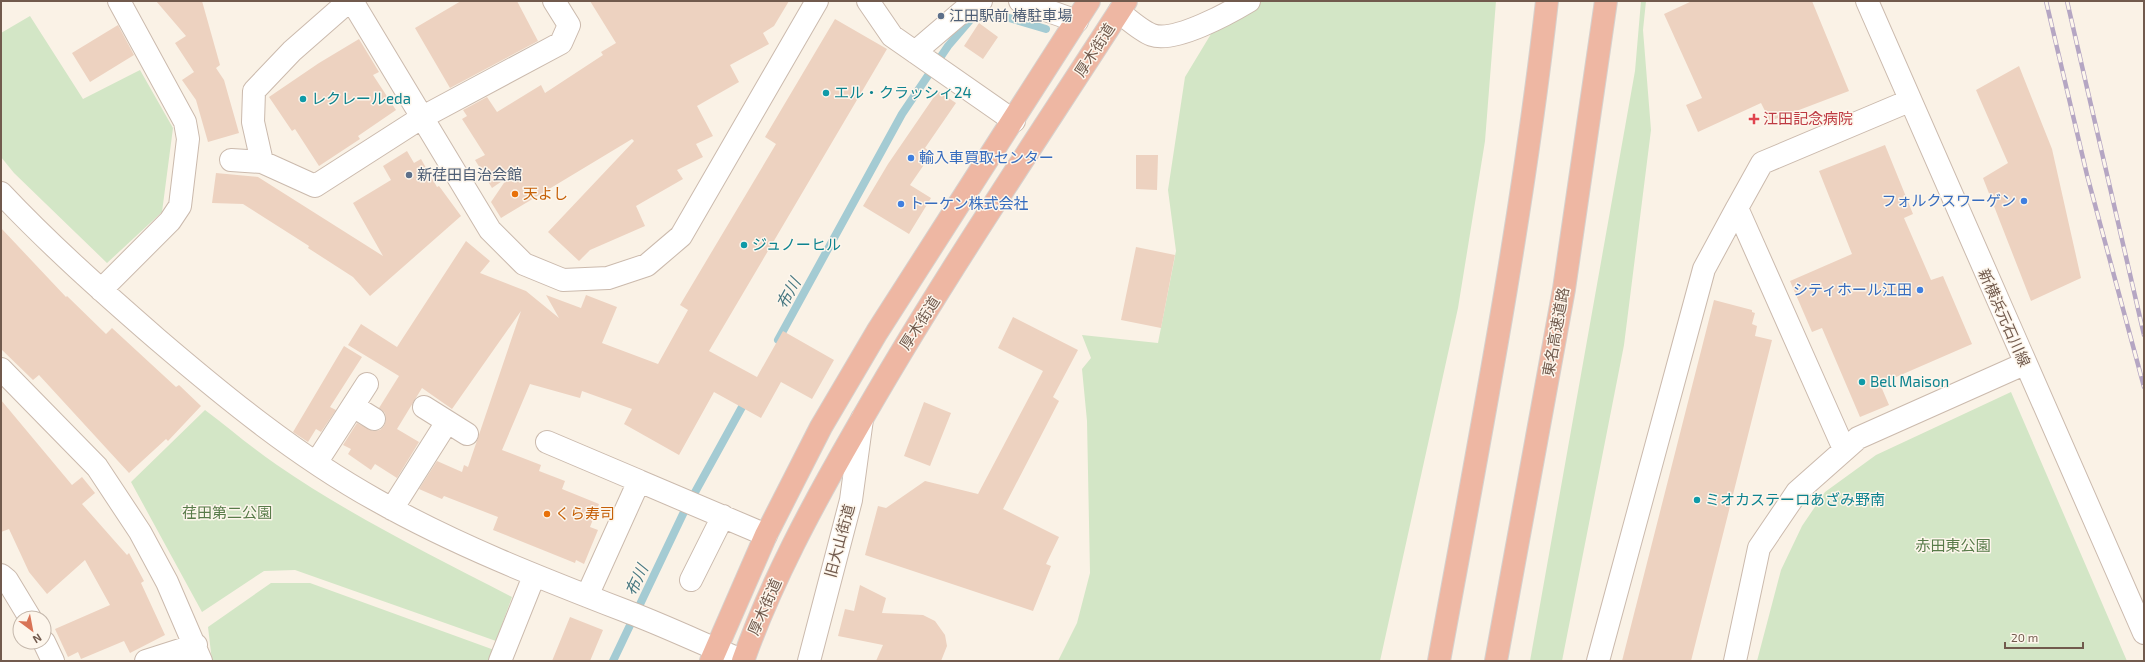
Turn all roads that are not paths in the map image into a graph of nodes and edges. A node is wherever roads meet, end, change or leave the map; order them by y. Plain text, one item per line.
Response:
1 (119, 1) edge
2 (351, 1) edge
3 (554, 1) edge
4 (818, 1) edge
5 (868, 1) edge
6 (981, 1) edge
7 (1020, 1) edge
8 (1090, 1) edge
9 (1249, 1) edge
10 (1547, 1) edge
11 (1606, 1) edge
12 (1867, 1) edge
13 (1122, 7) edge
14 (1075, 24) junction
15 (917, 53) junction
16 (1909, 101) junction
17 (421, 118) junction
18 (1014, 121) junction
19 (231, 160) dead end
20 (262, 162) junction
21 (1, 193) edge
22 (1737, 208) junction
23 (101, 290) junction
24 (2024, 364) junction
25 (1, 369) edge
26 (367, 384) dead end
27 (353, 406) junction
28 (424, 407) dead end
29 (374, 419) dead end
30 (862, 419) junction
31 (447, 422) junction
32 (467, 434) dead end
33 (547, 442) dead end
34 (1844, 450) junction
35 (316, 463) junction
36 (639, 481) junction
37 (392, 509) junction
38 (723, 516) junction
39 (766, 535) junction
40 (1, 574) edge
41 (534, 576) junction
42 (691, 580) dead end
43 (587, 596) junction
44 (25, 610) edge
45 (2144, 633) edge
46 (48, 650) edge
47 (198, 653) edge
48 (713, 655) edge
49 (53, 661) edge
50 (146, 661) edge
51 (500, 661) edge
52 (743, 661) edge
53 (809, 661) edge
54 (1439, 661) edge
55 (1496, 661) edge
56 (1598, 661) edge
57 (1735, 661) edge

1 - 23 street
2 - 17 street
2 - 20 street
3 - 17 street
4 - 17 street
5 - 15 street
6 - 15 street
7 - 14 street
8 - 14 highway, 厚木街道
9 - 13 street
10 - 54 highway
11 - 55 highway, 東名高速道路
12 - 16 street, 新横浜元石川線
13 - 30 highway, 厚木街道
14 - 18 highway, 厚木街道
15 - 18 street
16 - 22 street
16 - 24 street, 新横浜元石川線
17 - 20 street
18 - 39 highway, 厚木街道
19 - 20 street
21 - 23 street
22 - 34 street
22 - 56 street
23 - 35 street
24 - 34 street
24 - 45 street, 新横浜元石川線
25 - 47 street
26 - 27 street
27 - 29 street
27 - 35 street
28 - 31 street
30 - 52 highway, 厚木街道
30 - 53 street, 旧大山街道
31 - 32 street
31 - 37 street
33 - 36 street
34 - 57 street
35 - 37 street
36 - 38 street
36 - 43 street
37 - 41 street
38 - 39 street
38 - 42 street
39 - 48 highway, 厚木街道
40 - 44 street
41 - 43 street
41 - 51 street
43 - 48 street
46 - 49 street
47 - 50 street
48 - 52 street

